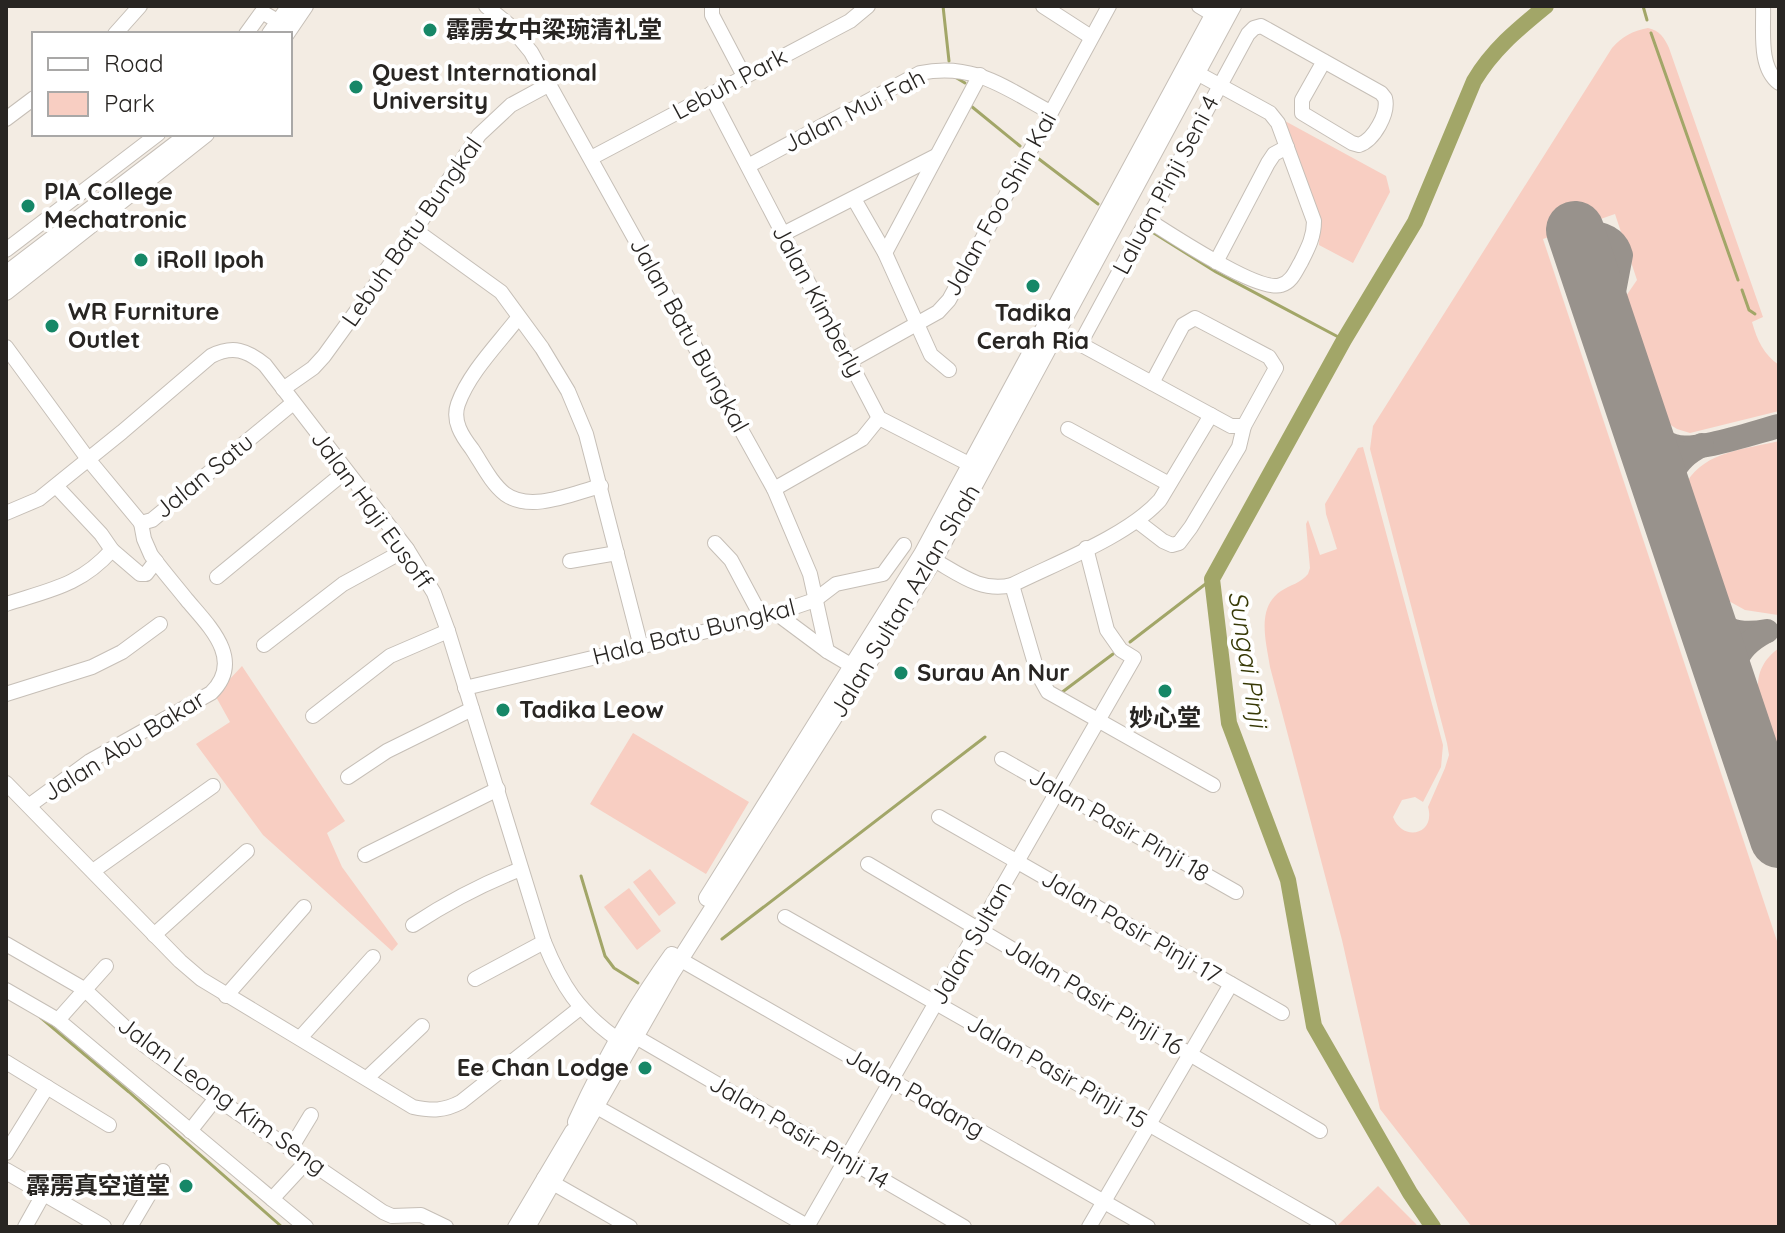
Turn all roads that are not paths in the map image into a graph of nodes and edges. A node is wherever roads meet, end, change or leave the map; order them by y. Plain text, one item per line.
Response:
1 (140, 6) edge
2 (290, 6) edge
3 (305, 6) edge
4 (486, 6) edge
5 (712, 6) edge
6 (868, 6) edge
7 (1043, 6) edge
8 (1109, 6) edge
9 (1233, 6) edge
10 (1763, 6) edge
11 (1211, 9) edge
12 (278, 30) edge
13 (117, 32) edge
14 (247, 32) edge
15 (1091, 37) junction
16 (1324, 61) junction
17 (1197, 73) junction
18 (980, 75) junction
19 (744, 76) junction
20 (1775, 80) edge
21 (548, 85) junction
22 (1220, 86) junction
23 (710, 94) junction
24 (32, 100) edge
25 (1050, 112) junction
26 (6, 119) edge
27 (155, 136) edge
28 (186, 136) edge
29 (203, 136) edge
30 (1287, 147) junction
31 (937, 156) junction
32 (591, 158) junction
33 (748, 166) junction
34 (1131, 170) junction
35 (854, 199) junction
36 (1148, 220) junction
37 (415, 230) junction
38 (783, 234) junction
39 (6, 250) edge
40 (885, 253) junction
41 (1216, 262) junction
42 (6, 274) edge
43 (6, 292) edge
44 (518, 318) junction
45 (917, 324) junction
46 (1058, 332) junction
47 (1080, 344) junction
48 (6, 347) edge
49 (850, 361) junction
50 (949, 370) dead end
51 (1152, 383) junction
52 (283, 389) junction
53 (1027, 391) junction
54 (293, 403) junction
55 (1211, 415) junction
56 (879, 418) junction
57 (1244, 426) junction
58 (1068, 429) dead end
59 (88, 459) junction
60 (971, 465) junction
61 (346, 471) junction
62 (1169, 484) junction
63 (56, 486) junction
64 (601, 486) junction
65 (774, 489) junction
66 (6, 513) edge
67 (1137, 521) junction
68 (141, 523) junction
69 (715, 543) dead end
70 (904, 545) dead end
71 (1086, 548) junction
72 (407, 549) junction
73 (112, 550) junction
74 (617, 553) junction
75 (934, 560) junction
76 (156, 561) junction
77 (570, 561) dead end
78 (217, 577) dead end
79 (1012, 585) junction
80 (815, 600) junction
81 (6, 604) edge
82 (769, 615) junction
83 (160, 624) dead end
84 (448, 631) junction
85 (264, 645) dead end
86 (641, 647) junction
87 (827, 651) junction
88 (858, 669) junction
89 (465, 688) junction
90 (6, 694) edge
91 (472, 709) junction
92 (313, 716) dead end
93 (1098, 721) junction
94 (1002, 759) dead end
95 (348, 777) dead end
96 (6, 783) edge
97 (1213, 785) dead end
98 (213, 786) dead end
99 (498, 789) junction
100 (1058, 791) junction
101 (30, 805) junction
102 (939, 817) dead end
103 (247, 851) dead end
104 (365, 855) dead end
105 (1017, 862) junction
106 (868, 864) dead end
107 (521, 869) junction
108 (93, 871) junction
109 (1236, 892) dead end
110 (304, 907) dead end
111 (785, 917) dead end
112 (413, 925) dead end
113 (979, 929) junction
114 (154, 935) junction
115 (544, 942) junction
116 (6, 944) edge
117 (373, 957) dead end
118 (106, 966) dead end
119 (676, 967) junction
120 (475, 979) dead end
121 (1231, 984) junction
122 (84, 989) junction
123 (6, 990) edge
124 (226, 996) junction
125 (936, 1003) junction
126 (580, 1008) junction
127 (1282, 1013) dead end
128 (58, 1020) junction
129 (422, 1026) dead end
130 (636, 1037) junction
131 (300, 1038) junction
132 (617, 1039) junction
133 (1190, 1054) junction
134 (6, 1062) edge
135 (367, 1078) junction
136 (892, 1079) junction
137 (47, 1087) junction
138 (216, 1098) junction
139 (595, 1106) junction
140 (311, 1115) dead end
141 (109, 1125) dead end
142 (1149, 1125) junction
143 (190, 1131) junction
144 (1320, 1131) dead end
145 (291, 1148) junction
146 (6, 1153) edge
147 (308, 1160) junction
148 (846, 1160) junction
149 (6, 1171) edge
150 (163, 1171) dead end
151 (548, 1180) junction
152 (44, 1193) junction
153 (272, 1199) junction
154 (1104, 1201) junction
155 (25, 1227) edge
156 (103, 1227) edge
157 (130, 1227) edge
158 (306, 1227) edge
159 (446, 1227) edge
160 (515, 1227) edge
161 (527, 1227) edge
162 (630, 1227) edge
163 (808, 1227) edge
164 (964, 1227) edge
165 (1089, 1227) edge
166 (1148, 1227) edge
167 (1329, 1227) edge

1 - 13 street
2 - 12 main road
3 - 12 main road
4 - 21 street, Jalan Batu Bungkal
5 - 19 street
6 - 19 street, Lebuh Park
7 - 15 street
8 - 15 street, Jalan Foo Shin Kai
9 - 17 main road, Jalan Sultan Azlan Shah
10 - 20 street
11 - 34 main road, Jalan Sultan Azlan Shah
12 - 14 street
15 - 25 street, Jalan Foo Shin Kai
16 - 16 street
16 - 22 street, Laluan Pinji Seni 4
17 - 22 street
17 - 34 main road
17 - 46 main road, Jalan Sultan Azlan Shah
18 - 25 street, Jalan Mui Fah
18 - 31 street
18 - 33 street, Jalan Mui Fah
19 - 23 street, Lebuh Park
21 - 32 street, Jalan Batu Bungkal
21 - 37 street, Lebuh Batu Bungkal
22 - 30 street
22 - 36 street, Laluan Pinji Seni 4
23 - 32 street, Lebuh Park
23 - 33 street, Jalan Kimberly
24 - 26 street
25 - 45 street, Jalan Foo Shin Kai
27 - 39 street
28 - 42 main road
29 - 43 main road
30 - 41 street
30 - 41 street
31 - 35 street
31 - 40 street
32 - 65 street, Jalan Batu Bungkal
33 - 38 street, Jalan Kimberly
34 - 60 main road, Jalan Sultan Azlan Shah
35 - 38 street
35 - 40 street
36 - 41 street
36 - 47 street, Laluan Pinji Seni 4
37 - 44 street
37 - 52 street, Lebuh Batu Bungkal
38 - 49 street, Jalan Kimberly
40 - 45 street
44 - 64 street
44 - 64 street
45 - 49 street, Jalan Foo Shin Kai
45 - 50 street
46 - 47 street
46 - 53 main road, Jalan Sultan Azlan Shah
47 - 51 street
48 - 59 street
49 - 56 street, Jalan Kimberly
51 - 55 street
51 - 57 street
52 - 54 street, Jalan Haji Eusoff
52 - 59 street, Jalan Haji Eusoff
53 - 60 street
53 - 75 main road, Jalan Sultan Azlan Shah
54 - 61 street, Jalan Haji Eusoff
54 - 68 street, Jalan Satu
55 - 57 street
55 - 62 street
56 - 60 street
56 - 65 street
57 - 67 street
58 - 62 street
59 - 63 street, Jalan Haji Eusoff
59 - 68 street, Jalan Satu
60 - 88 main road, Jalan Sultan Azlan Shah
61 - 72 street, Jalan Haji Eusoff
61 - 78 street
62 - 67 street
63 - 66 street, Jalan Haji Eusoff
63 - 73 street
64 - 74 street
65 - 80 street, Jalan Batu Bungkal
67 - 71 street
68 - 76 street, Jalan Abu Bakar
69 - 82 street
70 - 80 street, Hala Batu Bungkal
71 - 79 street
71 - 93 street, Jalan Sultan
72 - 84 street, Jalan Haji Eusoff
72 - 85 street
73 - 76 street
73 - 81 street
74 - 77 street
74 - 86 street
75 - 79 street
75 - 88 main road, Jalan Sultan Azlan Shah
76 - 101 street, Jalan Abu Bakar
79 - 93 street
80 - 82 street, Hala Batu Bungkal
80 - 87 street, Jalan Batu Bungkal
82 - 86 street, Hala Batu Bungkal
82 - 87 street
83 - 90 street
84 - 89 street, Jalan Haji Eusoff
84 - 92 street
86 - 89 street, Hala Batu Bungkal
87 - 88 street
88 - 119 main road, Jalan Sultan Azlan Shah
88 - 132 main road, Jalan Sultan Azlan Shah
89 - 91 street, Jalan Haji Eusoff
91 - 95 street
91 - 99 street, Jalan Haji Eusoff
93 - 97 street
93 - 100 street, Jalan Sultan
94 - 100 street, Jalan Pasir Pinji 18
96 - 101 street
98 - 108 street
99 - 104 street
99 - 107 street, Jalan Haji Eusoff
100 - 105 street, Jalan Sultan
100 - 109 street, Jalan Pasir Pinji 18
101 - 108 street
102 - 105 street, Jalan Pasir Pinji 17
103 - 114 street
105 - 113 street, Jalan Sultan
105 - 121 street, Jalan Pasir Pinji 17
106 - 113 street, Jalan Pasir Pinji 16
107 - 112 street
107 - 115 street, Jalan Haji Eusoff
108 - 114 street
110 - 124 street
111 - 125 street, Jalan Pasir Pinji 15
113 - 125 street, Jalan Sultan
113 - 133 street, Jalan Pasir Pinji 16
114 - 124 street
115 - 120 street
115 - 126 street, Jalan Haji Eusoff
116 - 122 street, Jalan Leong Kim Seng
117 - 131 street
118 - 122 street
119 - 130 main road, Jalan Sultan Azlan Shah
119 - 132 main road
119 - 136 street, Jalan Padang
121 - 127 street, Jalan Pasir Pinji 17
121 - 133 street
122 - 128 street
122 - 138 street, Jalan Leong Kim Seng
123 - 128 street
124 - 131 street
125 - 136 street, Jalan Sultan
125 - 142 street, Jalan Pasir Pinji 15
126 - 132 street, Jalan Haji Eusoff
126 - 135 street
128 - 143 street
129 - 135 street
130 - 139 main road, Jalan Sultan Azlan Shah
130 - 148 street, Jalan Pasir Pinji 14
131 - 135 street
132 - 139 main road
132 - 151 main road, Jalan Sultan Azlan Shah
133 - 142 street
133 - 144 street, Jalan Pasir Pinji 16
134 - 137 street
136 - 148 street, Jalan Sultan
136 - 154 street, Jalan Padang
137 - 141 street
137 - 146 street
138 - 143 street
138 - 145 street, Jalan Leong Kim Seng
139 - 151 main road, Jalan Sultan Azlan Shah
139 - 163 street
140 - 145 street
142 - 154 street
142 - 167 street, Jalan Pasir Pinji 15
143 - 153 street
145 - 147 street, Jalan Leong Kim Seng
147 - 153 street
147 - 159 street, Jalan Leong Kim Seng
148 - 163 street, Jalan Sultan
148 - 164 street, Jalan Pasir Pinji 14
149 - 152 main road
150 - 157 street
151 - 160 street
151 - 161 main road, Jalan Sultan Azlan Shah
151 - 162 street
152 - 155 street
152 - 156 main road
153 - 158 street
154 - 165 street
154 - 166 street, Jalan Padang

